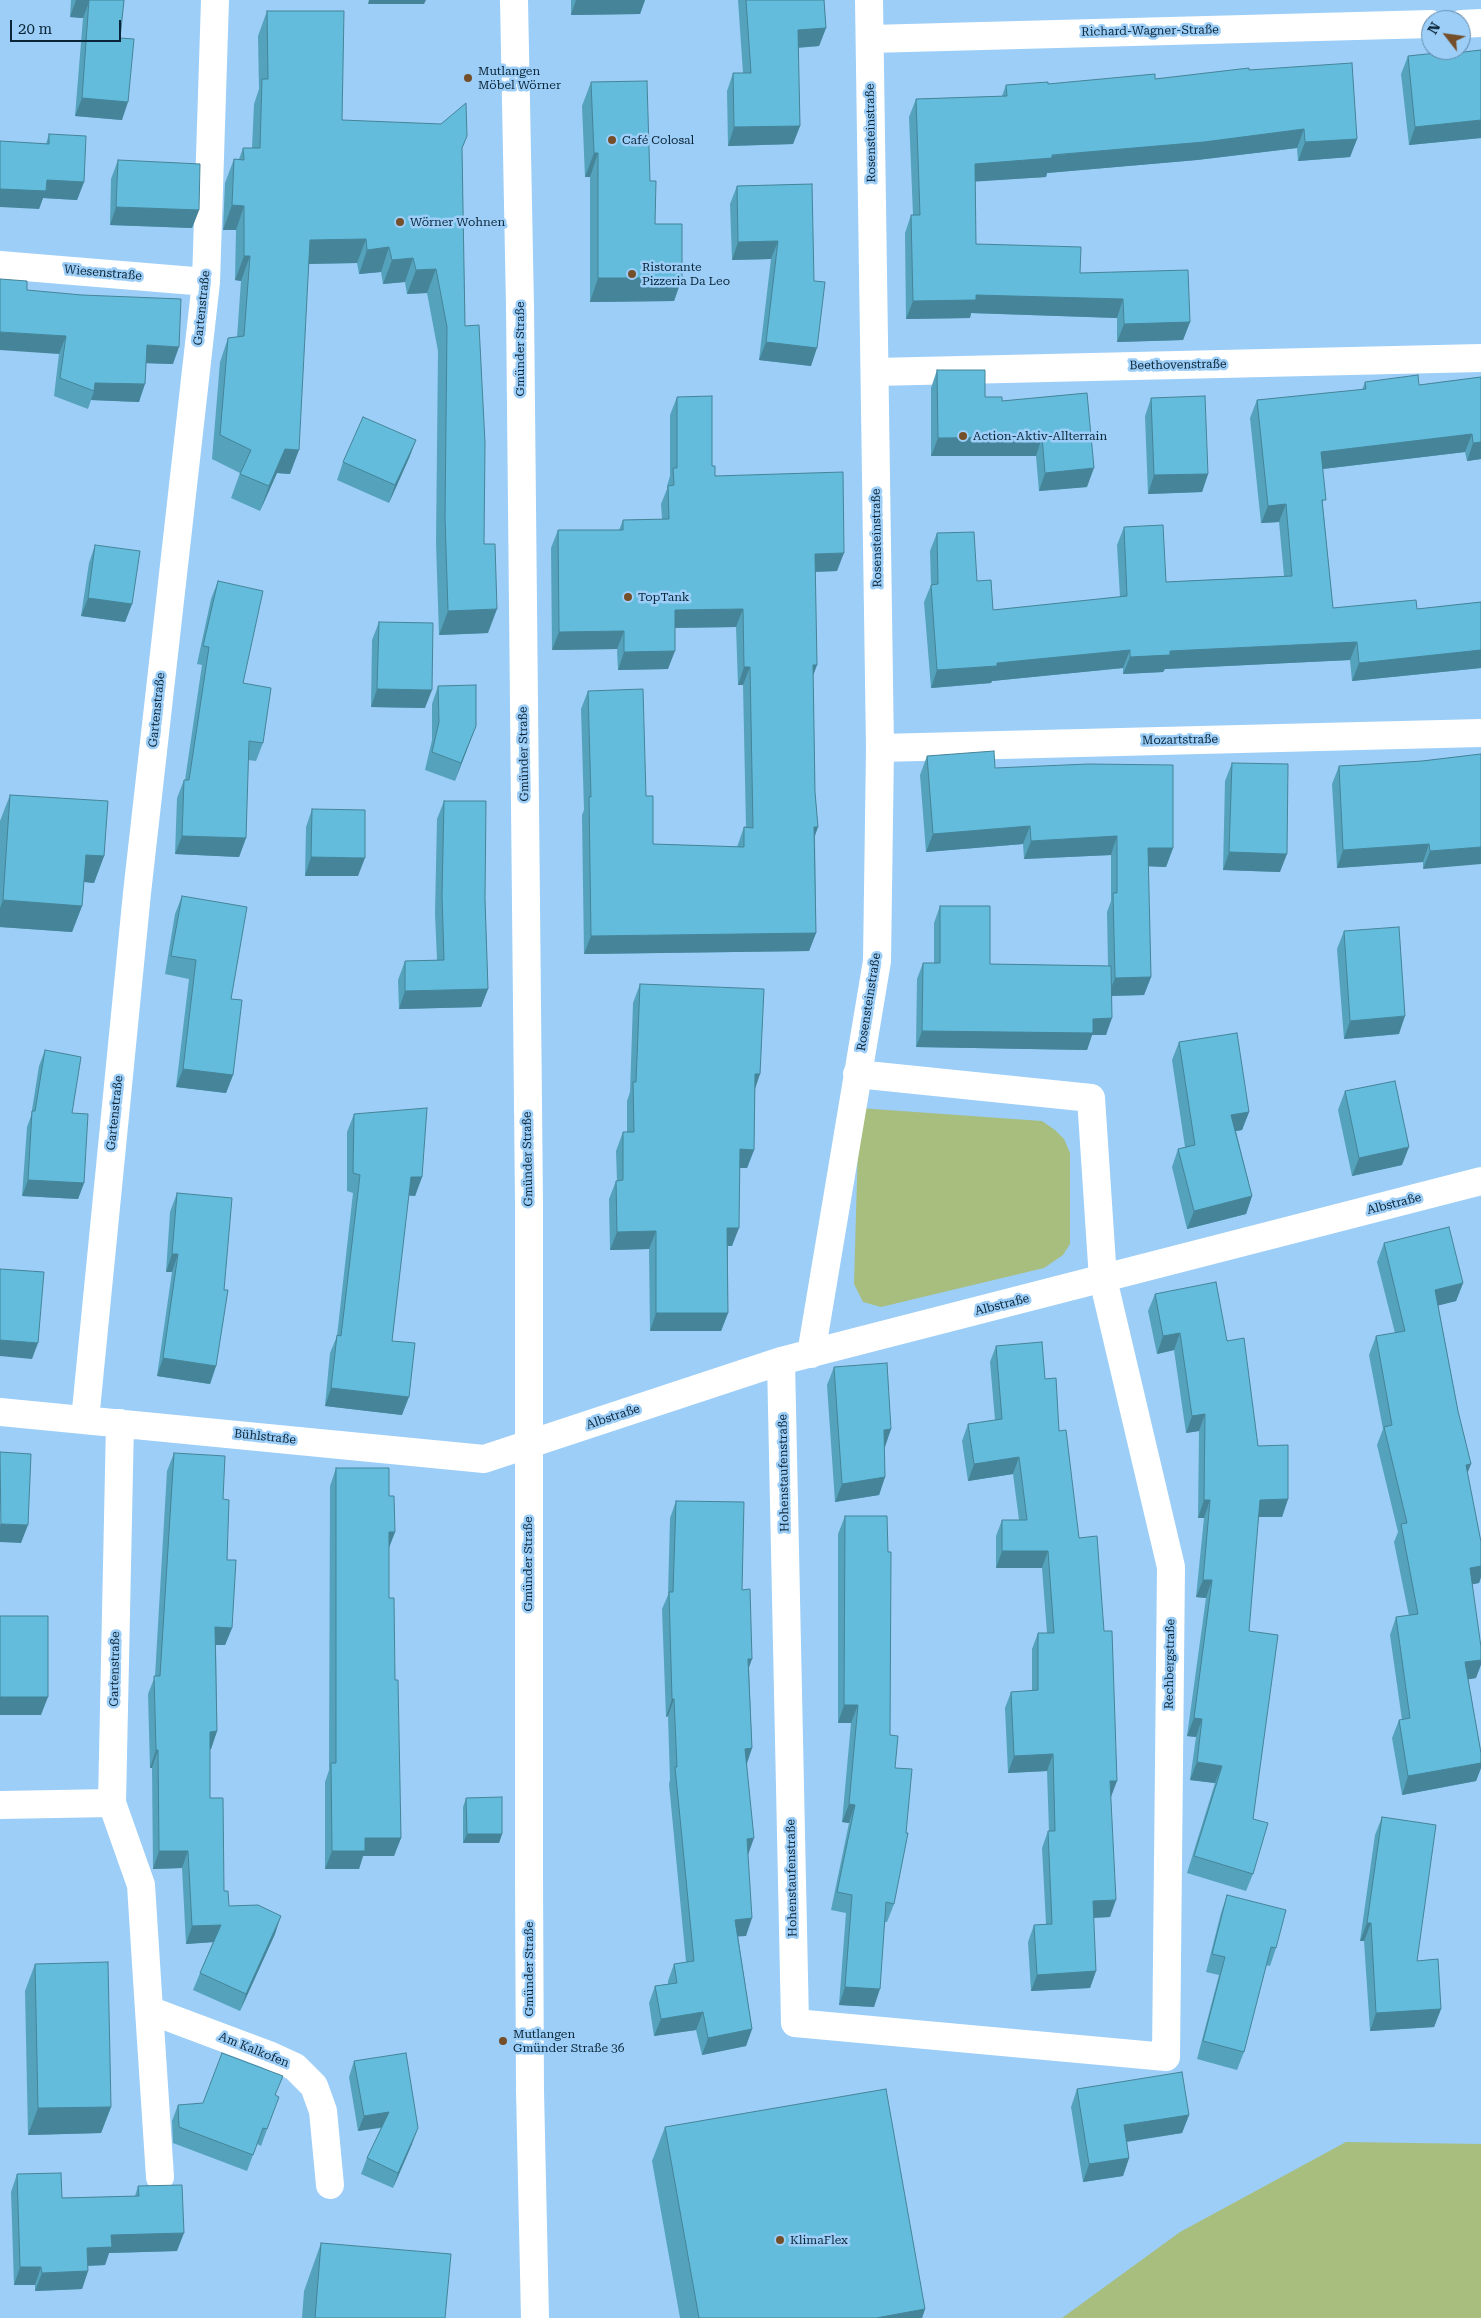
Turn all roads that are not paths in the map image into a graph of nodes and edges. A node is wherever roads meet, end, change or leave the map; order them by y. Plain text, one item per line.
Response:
1 (215, 0) edge
2 (514, 0) edge
3 (869, 0) edge
4 (1421, 24) edge
5 (870, 38) junction
6 (0, 265) edge
7 (206, 282) junction
8 (1481, 358) edge
9 (875, 372) junction
10 (1481, 733) edge
11 (880, 748) junction
12 (857, 1074) junction
13 (1481, 1181) edge
14 (1102, 1278) junction
15 (810, 1354) junction
16 (781, 1361) junction
17 (0, 1412) edge
18 (85, 1420) junction
19 (120, 1423) junction
20 (528, 1446) junction
21 (112, 1803) junction
22 (0, 1805) edge
23 (149, 2010) junction
24 (1166, 2057) joint
25 (160, 2177) dead end
26 (330, 2184) dead end
27 (535, 2318) edge

1 - 7 street, Gartenstraße
2 - 20 street, Gmünder Straße
3 - 5 street, Rosensteinstraße
4 - 5 street, Richard-Wagner-Straße
5 - 9 street, Rosensteinstraße
6 - 7 street, Wiesenstraße
7 - 18 street, Gartenstraße
8 - 9 street, Beethovenstraße
9 - 11 street, Rosensteinstraße
10 - 11 street, Mozartstraße
11 - 12 street, Rosensteinstraße
12 - 14 street
12 - 15 street, Rosensteinstraße
13 - 14 street, Albstraße
14 - 15 street, Albstraße
14 - 24 street, Rechbergstraße
15 - 16 street, Albstraße
16 - 20 street, Albstraße
16 - 24 street, Hohenstaufenstraße
17 - 18 street, Bühlstraße
18 - 19 street, Bühlstraße
19 - 20 street, Bühlstraße
19 - 21 street, Gartenstraße
20 - 27 street, Gmünder Straße
21 - 22 street
21 - 23 street
23 - 25 street
23 - 26 street, Am Kalkofen

